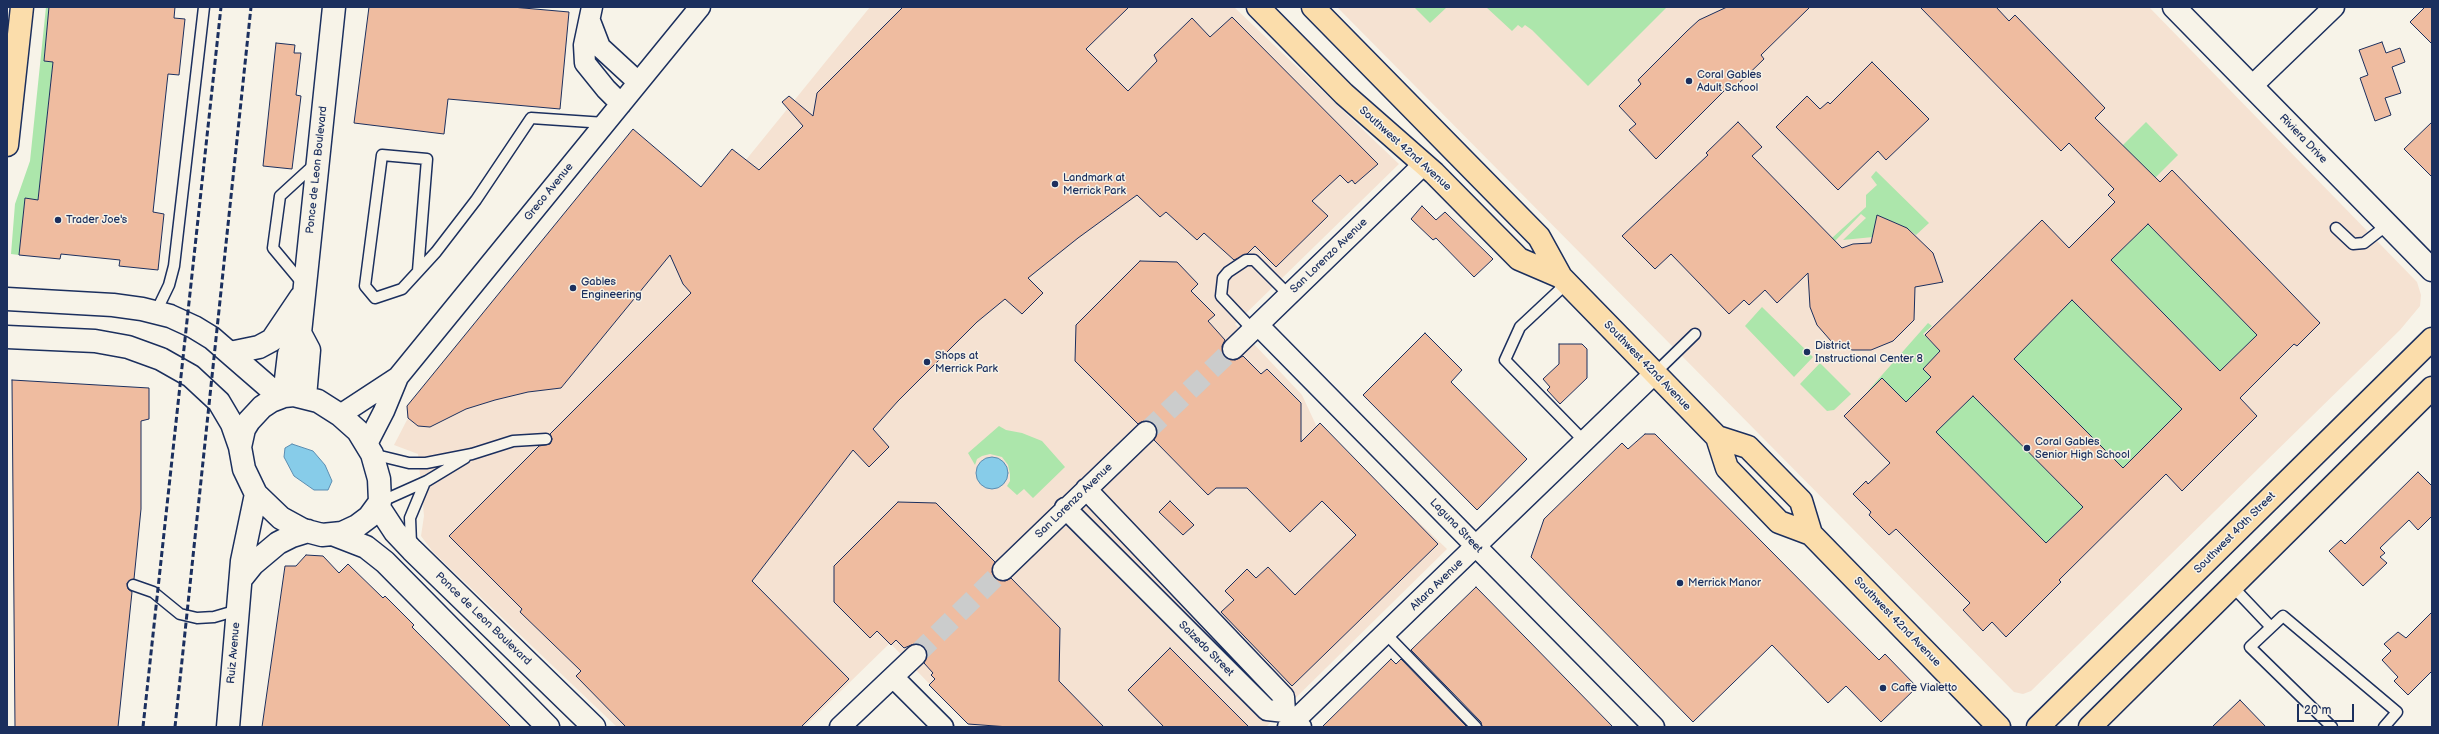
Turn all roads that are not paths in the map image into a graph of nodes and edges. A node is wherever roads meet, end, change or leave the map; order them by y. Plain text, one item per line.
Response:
1 (22, 7) edge
2 (204, 7) edge
3 (334, 7) edge
4 (700, 7) edge
5 (1258, 7) edge
6 (1313, 7) edge
7 (2174, 7) edge
8 (2334, 7) edge
9 (591, 14) edge
10 (638, 82) junction
11 (2252, 86) junction
12 (621, 104) junction
13 (606, 123) junction
14 (7, 145) edge
15 (318, 161) junction
16 (1424, 164) junction
17 (2387, 225) junction
18 (2336, 228) dead end
19 (2432, 270) edge
20 (418, 271) junction
21 (1564, 280) junction
22 (304, 289) junction
23 (1289, 295) junction
24 (7, 299) edge
25 (156, 312) junction
26 (1255, 327) junction
27 (300, 333) junction
28 (1695, 334) dead end
29 (7, 337) edge
30 (2432, 339) edge
31 (1233, 349) tunnel mouth
32 (230, 353) junction
33 (1654, 374) junction
34 (398, 377) junction
35 (2432, 388) edge
36 (282, 397) junction
37 (305, 397) junction
38 (340, 414) junction
39 (1146, 432) tunnel mouth
40 (1717, 437) junction
41 (546, 439) dead end
42 (1585, 442) junction
43 (240, 447) junction
44 (370, 449) junction
45 (472, 454) junction
46 (424, 482) junction
47 (1086, 489) junction
48 (256, 494) junction
49 (379, 504) junction
50 (1065, 508) junction
51 (308, 531) junction
52 (1811, 534) junction
53 (335, 535) junction
54 (1476, 547) junction
55 (412, 550) junction
56 (1152, 558) junction
57 (1002, 570) tunnel mouth
58 (1132, 576) junction
59 (241, 579) junction
60 (133, 585) dead end
61 (2232, 586) junction
62 (238, 610) junction
63 (2270, 626) junction
64 (1386, 634) junction
65 (916, 655) tunnel mouth
66 (893, 677) junction
67 (1292, 722) edge
68 (228, 727) edge
69 (548, 727) edge
70 (594, 727) edge
71 (840, 727) edge
72 (943, 727) edge
73 (1476, 727) edge
74 (1654, 727) edge
75 (1999, 727) edge
76 (2038, 727) edge
77 (2090, 727) edge
78 (2332, 727) edge
79 (2384, 727) edge

1 - 14 main road
2 - 25 lane
3 - 15 street, Ponce de Leon Boulevard
4 - 10 street, Greco Avenue
5 - 16 main road, Southwest 42nd Avenue
6 - 21 main road, Southwest 42nd Avenue
7 - 11 street, Riviera Drive
8 - 11 street
9 - 10 street
9 - 12 street
10 - 12 street, Greco Avenue
11 - 17 street, Riviera Drive
12 - 13 street, Greco Avenue
13 - 20 lane
13 - 34 street, Greco Avenue
15 - 22 street, Ponce de Leon Boulevard
15 - 22 lane
16 - 21 main road, Southwest 42nd Avenue
16 - 23 street, San Lorenzo Avenue
17 - 18 lane
17 - 19 street, Riviera Drive
20 - 20 lane
21 - 33 main road, Southwest 42nd Avenue
21 - 42 lane
22 - 27 street, Ponce de Leon Boulevard
22 - 32 street
23 - 26 street, San Lorenzo Avenue
23 - 26 lane
24 - 25 street
25 - 32 street
26 - 31 street, San Lorenzo Avenue
26 - 54 street, Laguna Street
27 - 36 street, Ponce de Leon Boulevard
27 - 37 street
28 - 33 lane
29 - 43 street
30 - 76 main road, Southwest 40th Street
32 - 36 street
33 - 40 main road, Southwest 42nd Avenue
33 - 42 street, Altara Avenue
34 - 38 street, Greco Avenue
34 - 44 street, Greco Avenue
35 - 61 main road
36 - 37 street
36 - 43 street
37 - 38 street
38 - 44 street
39 - 47 street, San Lorenzo Avenue
40 - 52 main road, Southwest 42nd Avenue
40 - 52 main road, Southwest 42nd Avenue
41 - 45 lane
42 - 54 street, Altara Avenue
43 - 48 street
44 - 45 lane
44 - 49 street
45 - 46 lane
46 - 49 lane
46 - 55 lane
47 - 50 street, San Lorenzo Avenue
47 - 56 street, Salzedo Street
48 - 51 street
48 - 59 street, Ruiz Avenue
49 - 53 street
49 - 55 street, Ponce de Leon Boulevard
50 - 57 street, San Lorenzo Avenue
50 - 58 street, Salzedo Street
51 - 53 street
51 - 59 street
52 - 75 main road, Southwest 42nd Avenue
53 - 69 street
54 - 64 street, Altara Avenue
54 - 74 street, Laguna Street
55 - 70 street, Ponce de Leon Boulevard
56 - 58 street
56 - 67 street, Salzedo Street
58 - 67 street, Salzedo Street
59 - 62 street, Ruiz Avenue
60 - 62 lane
61 - 63 lane
61 - 77 main road
62 - 68 street, Ruiz Avenue
63 - 78 lane
63 - 79 lane
64 - 67 street, Altara Avenue
64 - 73 lane
65 - 66 street
66 - 71 street
66 - 72 street

